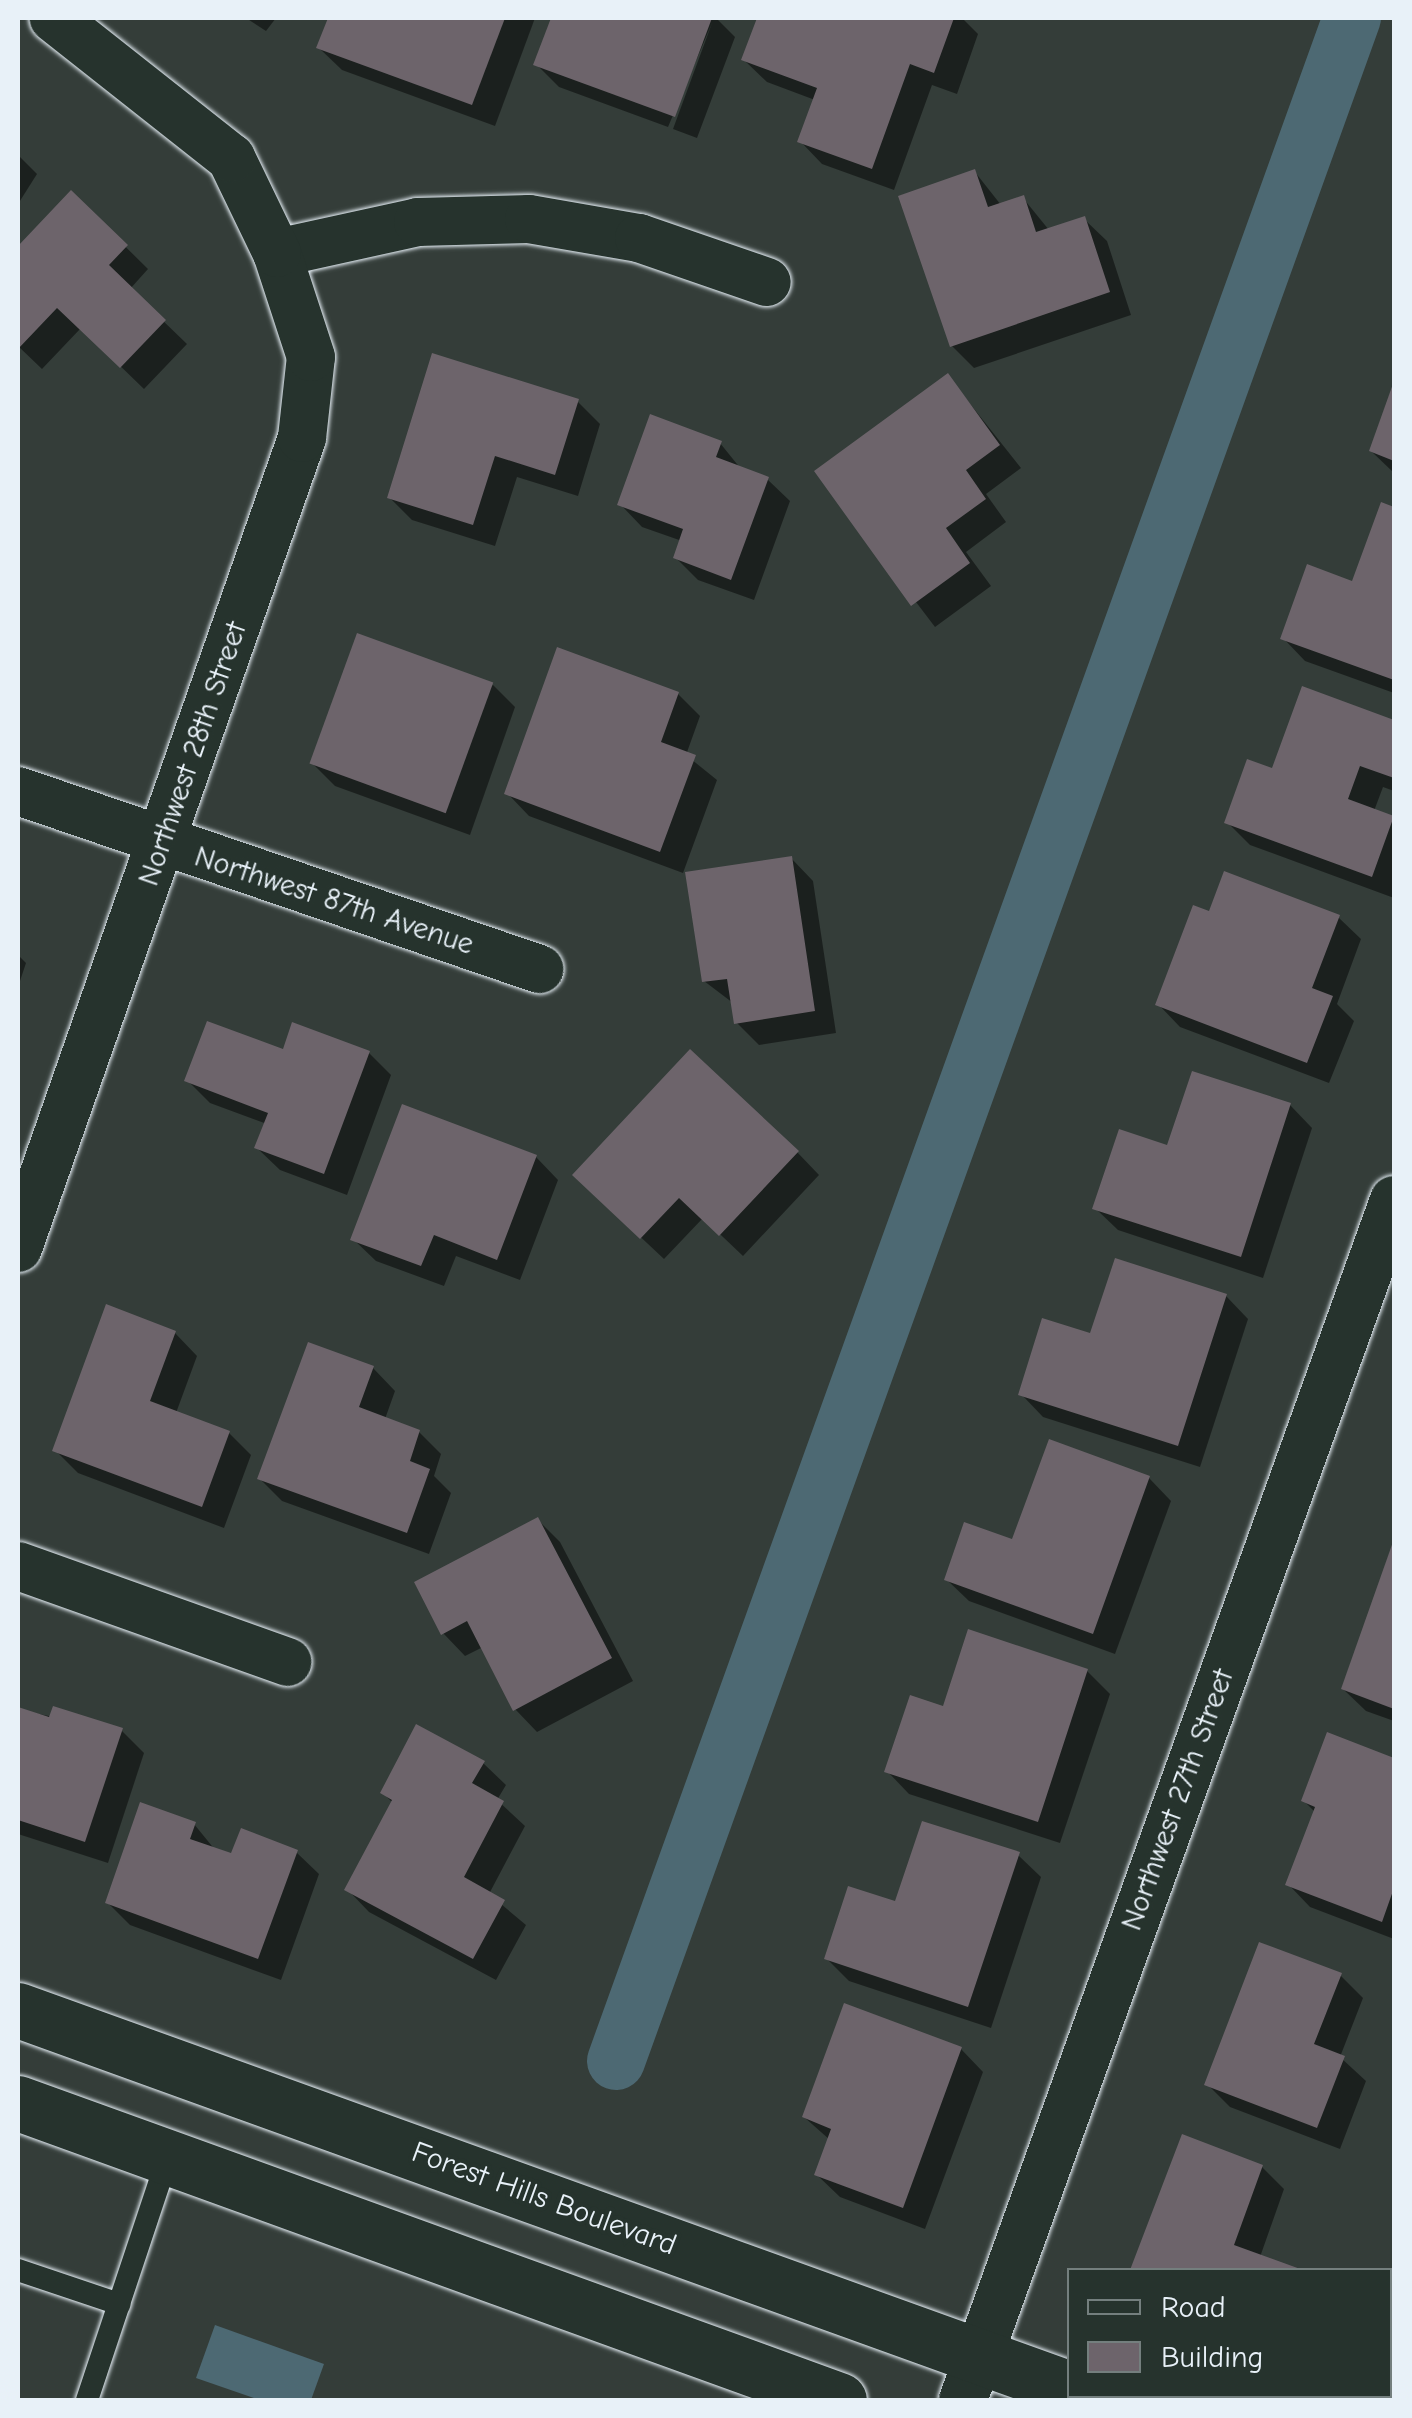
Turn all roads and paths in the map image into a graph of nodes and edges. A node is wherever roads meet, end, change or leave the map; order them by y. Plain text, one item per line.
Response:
1 (54, 18) edge
2 (278, 253) junction
3 (766, 282) dead end
4 (18, 791) edge
5 (162, 844) junction
6 (538, 970) dead end
7 (1394, 1200) edge
8 (18, 1248) edge
9 (18, 1566) edge
10 (286, 1662) dead end
11 (18, 2010) edge
12 (18, 2103) edge
13 (169, 2155) junction
14 (18, 2270) edge
15 (119, 2304) junction
16 (970, 2378) edge
17 (1067, 2389) edge
18 (87, 2400) edge
19 (839, 2400) edge

1 - 2 street, Northwest 28th Street
2 - 3 street
2 - 5 street, Northwest 28th Street
4 - 5 street, Northwest 87th Avenue
5 - 6 street, Northwest 87th Avenue
5 - 8 street, Northwest 28th Street
7 - 16 street, Northwest 27th Street
9 - 10 street
11 - 16 street, Forest Hills Boulevard
12 - 13 street
13 - 15 lane
13 - 19 street
14 - 15 lane
15 - 18 lane
16 - 17 street, Forest Hills Boulevard

